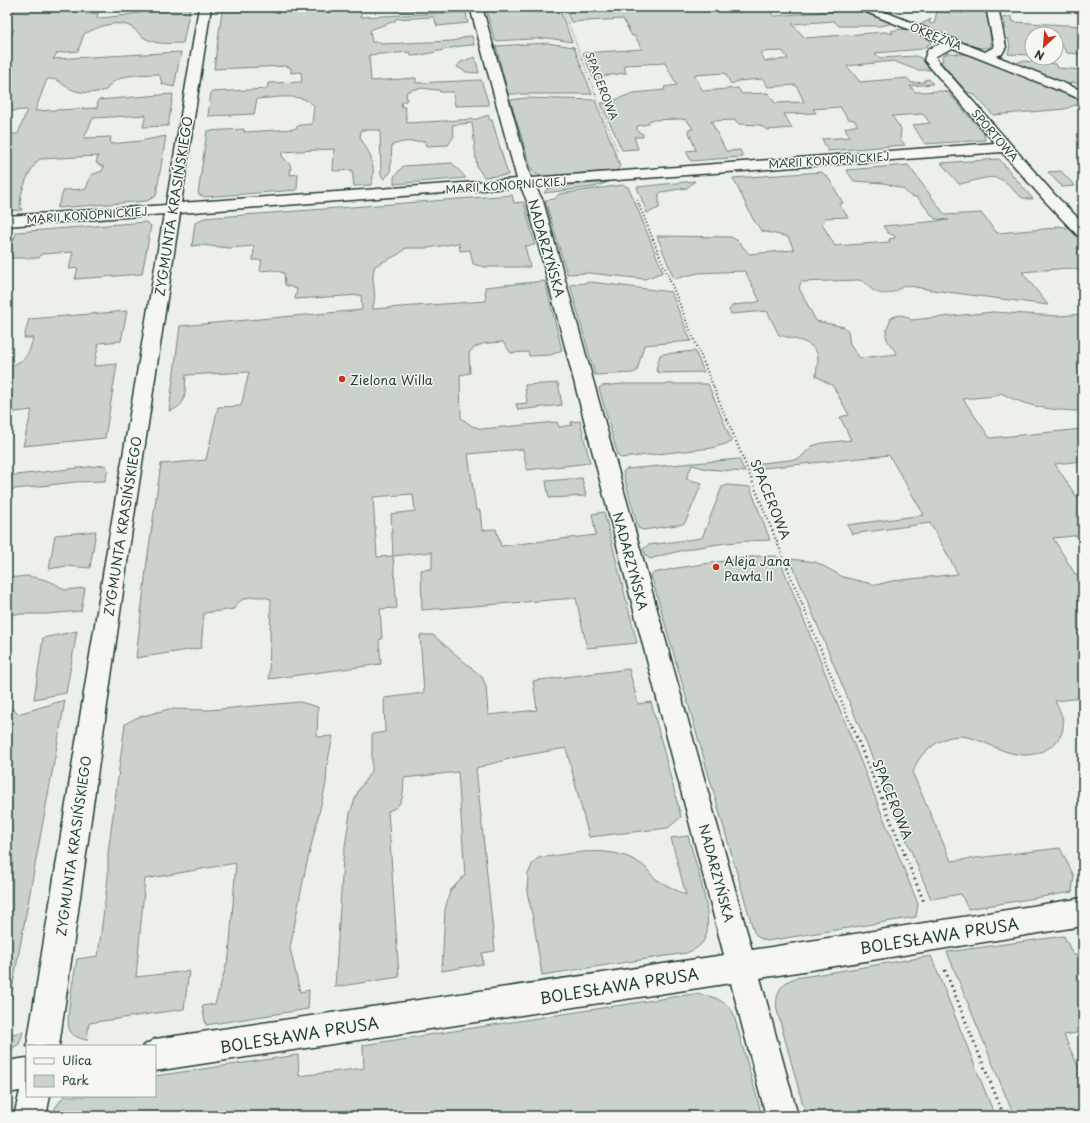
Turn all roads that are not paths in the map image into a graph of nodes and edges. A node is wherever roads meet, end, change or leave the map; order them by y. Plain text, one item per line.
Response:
1 (205, 7) edge
2 (476, 7) edge
3 (864, 7) edge
4 (992, 7) edge
5 (954, 43) junction
6 (987, 56) junction
7 (1083, 96) edge
8 (1005, 147) junction
9 (526, 183) junction
10 (173, 209) junction
11 (7, 221) edge
12 (1083, 232) edge
13 (1083, 912) edge
14 (742, 966) junction
15 (43, 1045) edge
16 (156, 1055) edge
17 (26, 1074) edge
18 (7, 1077) edge
19 (34, 1097) edge
20 (30, 1116) edge
21 (782, 1116) edge

1 - 10 street, ZYGMUNTA KRASIŃSKIEGO
2 - 9 street, NADARZYŃSKA
3 - 5 street, OKRĘŻNA
4 - 6 street
5 - 6 street, OKRĘŻNA
5 - 8 street, SPORTOWA
6 - 7 street, OKRĘŻNA
8 - 9 street, MARII KONOPNICKIEJ
8 - 12 street, SPORTOWA
9 - 10 street, MARII KONOPNICKIEJ
9 - 14 street, NADARZYŃSKA
10 - 11 street, MARII KONOPNICKIEJ
10 - 15 street, ZYGMUNTA KRASIŃSKIEGO
13 - 14 street, BOLESŁAWA PRUSA
14 - 16 street, BOLESŁAWA PRUSA
14 - 21 street, NADARZYŃSKA
17 - 18 street
19 - 20 street

